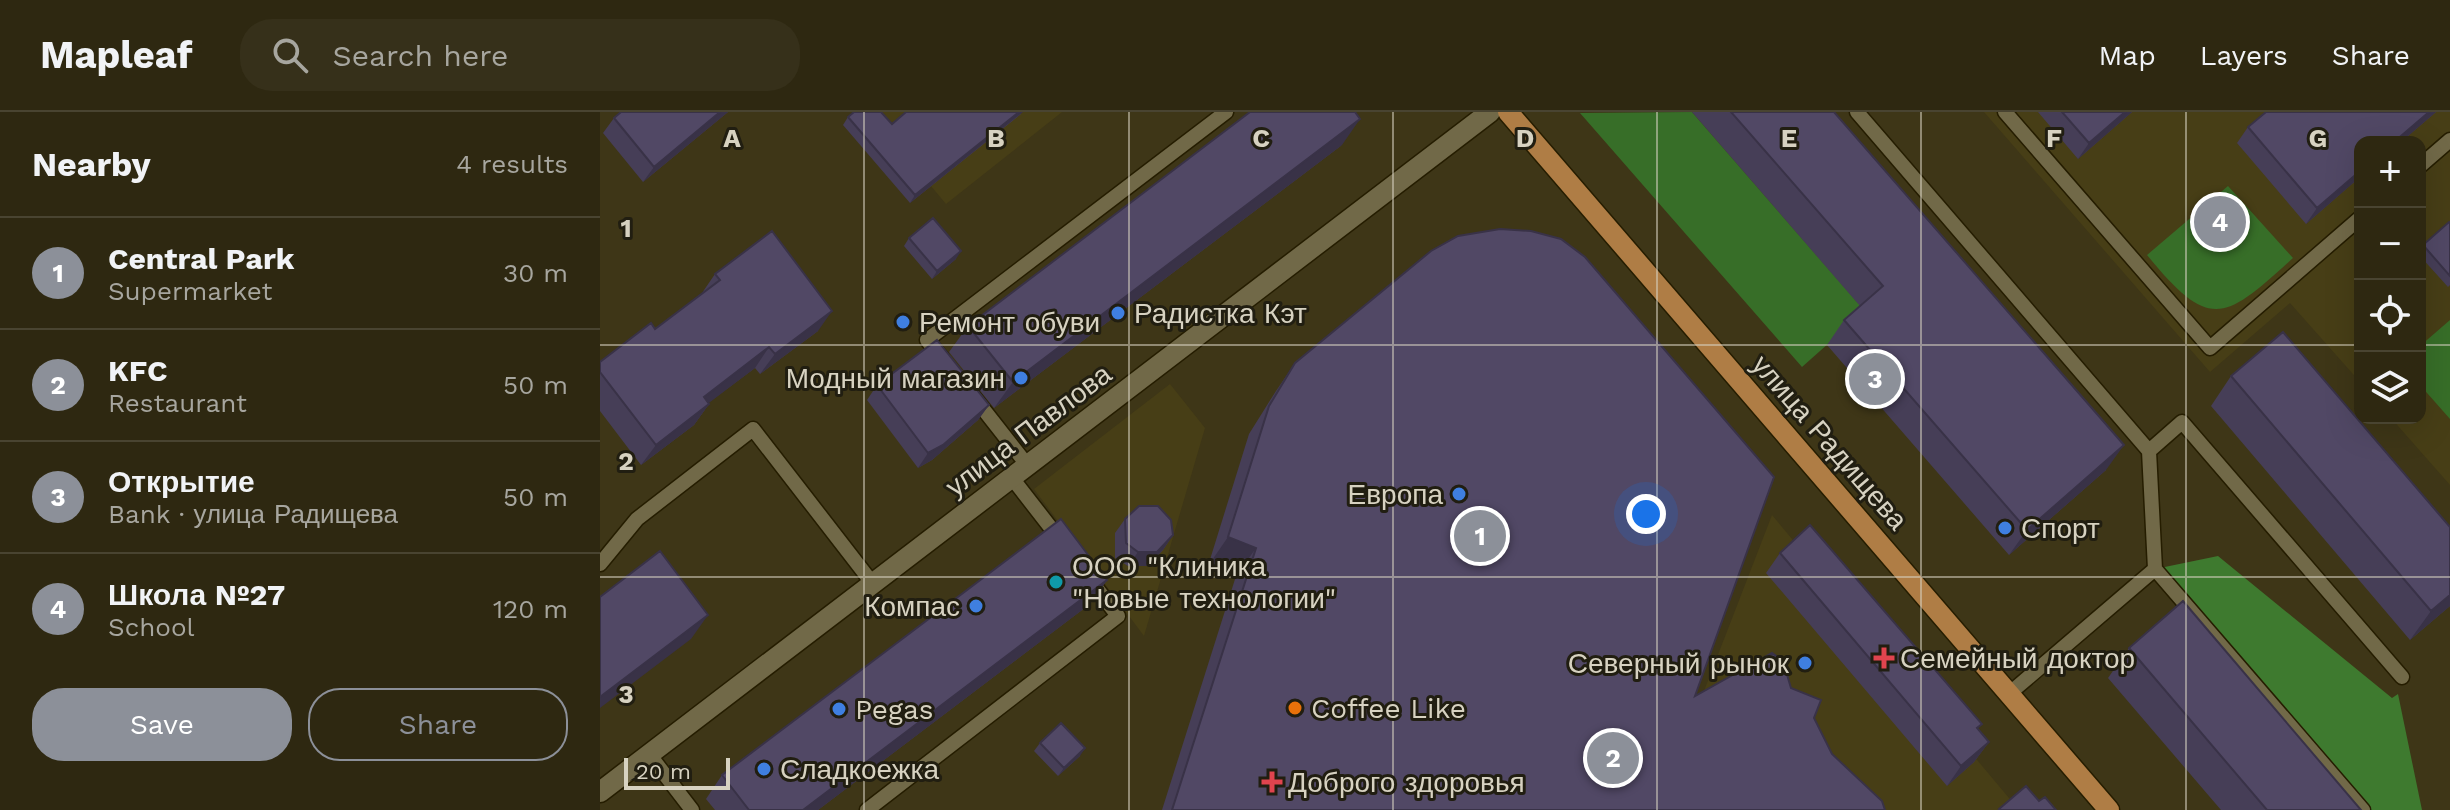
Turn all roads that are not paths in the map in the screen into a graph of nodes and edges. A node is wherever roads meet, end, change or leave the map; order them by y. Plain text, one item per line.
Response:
1 (1226, 112) edge
2 (1490, 112) edge
3 (1508, 112) edge
4 (1857, 112) edge
5 (2005, 112) edge
6 (2450, 140) edge
7 (2426, 161) edge
8 (2354, 223) edge
9 (2149, 451) junction
10 (1020, 472) junction
11 (1070, 554) edge
12 (600, 564) edge
13 (1080, 566) edge
14 (2155, 569) junction
15 (873, 584) junction
16 (2402, 677) dead end
17 (2010, 693) junction
18 (649, 754) junction
19 (600, 792) edge
20 (692, 810) edge
21 (867, 810) edge
22 (2109, 810) edge
23 (2363, 810) edge

1 - 10 lane
2 - 10 main road, улица Павлова
3 - 17 main road, улица Радищева
4 - 9 lane
5 - 8 lane
6 - 7 lane
9 - 14 lane
9 - 16 lane
10 - 11 lane
10 - 15 main road, улица Павлова
12 - 15 lane
13 - 21 lane
14 - 17 lane
14 - 23 lane
15 - 18 main road, улица Павлова
17 - 22 main road, улица Радищева
18 - 19 main road, улица Павлова
18 - 20 lane

